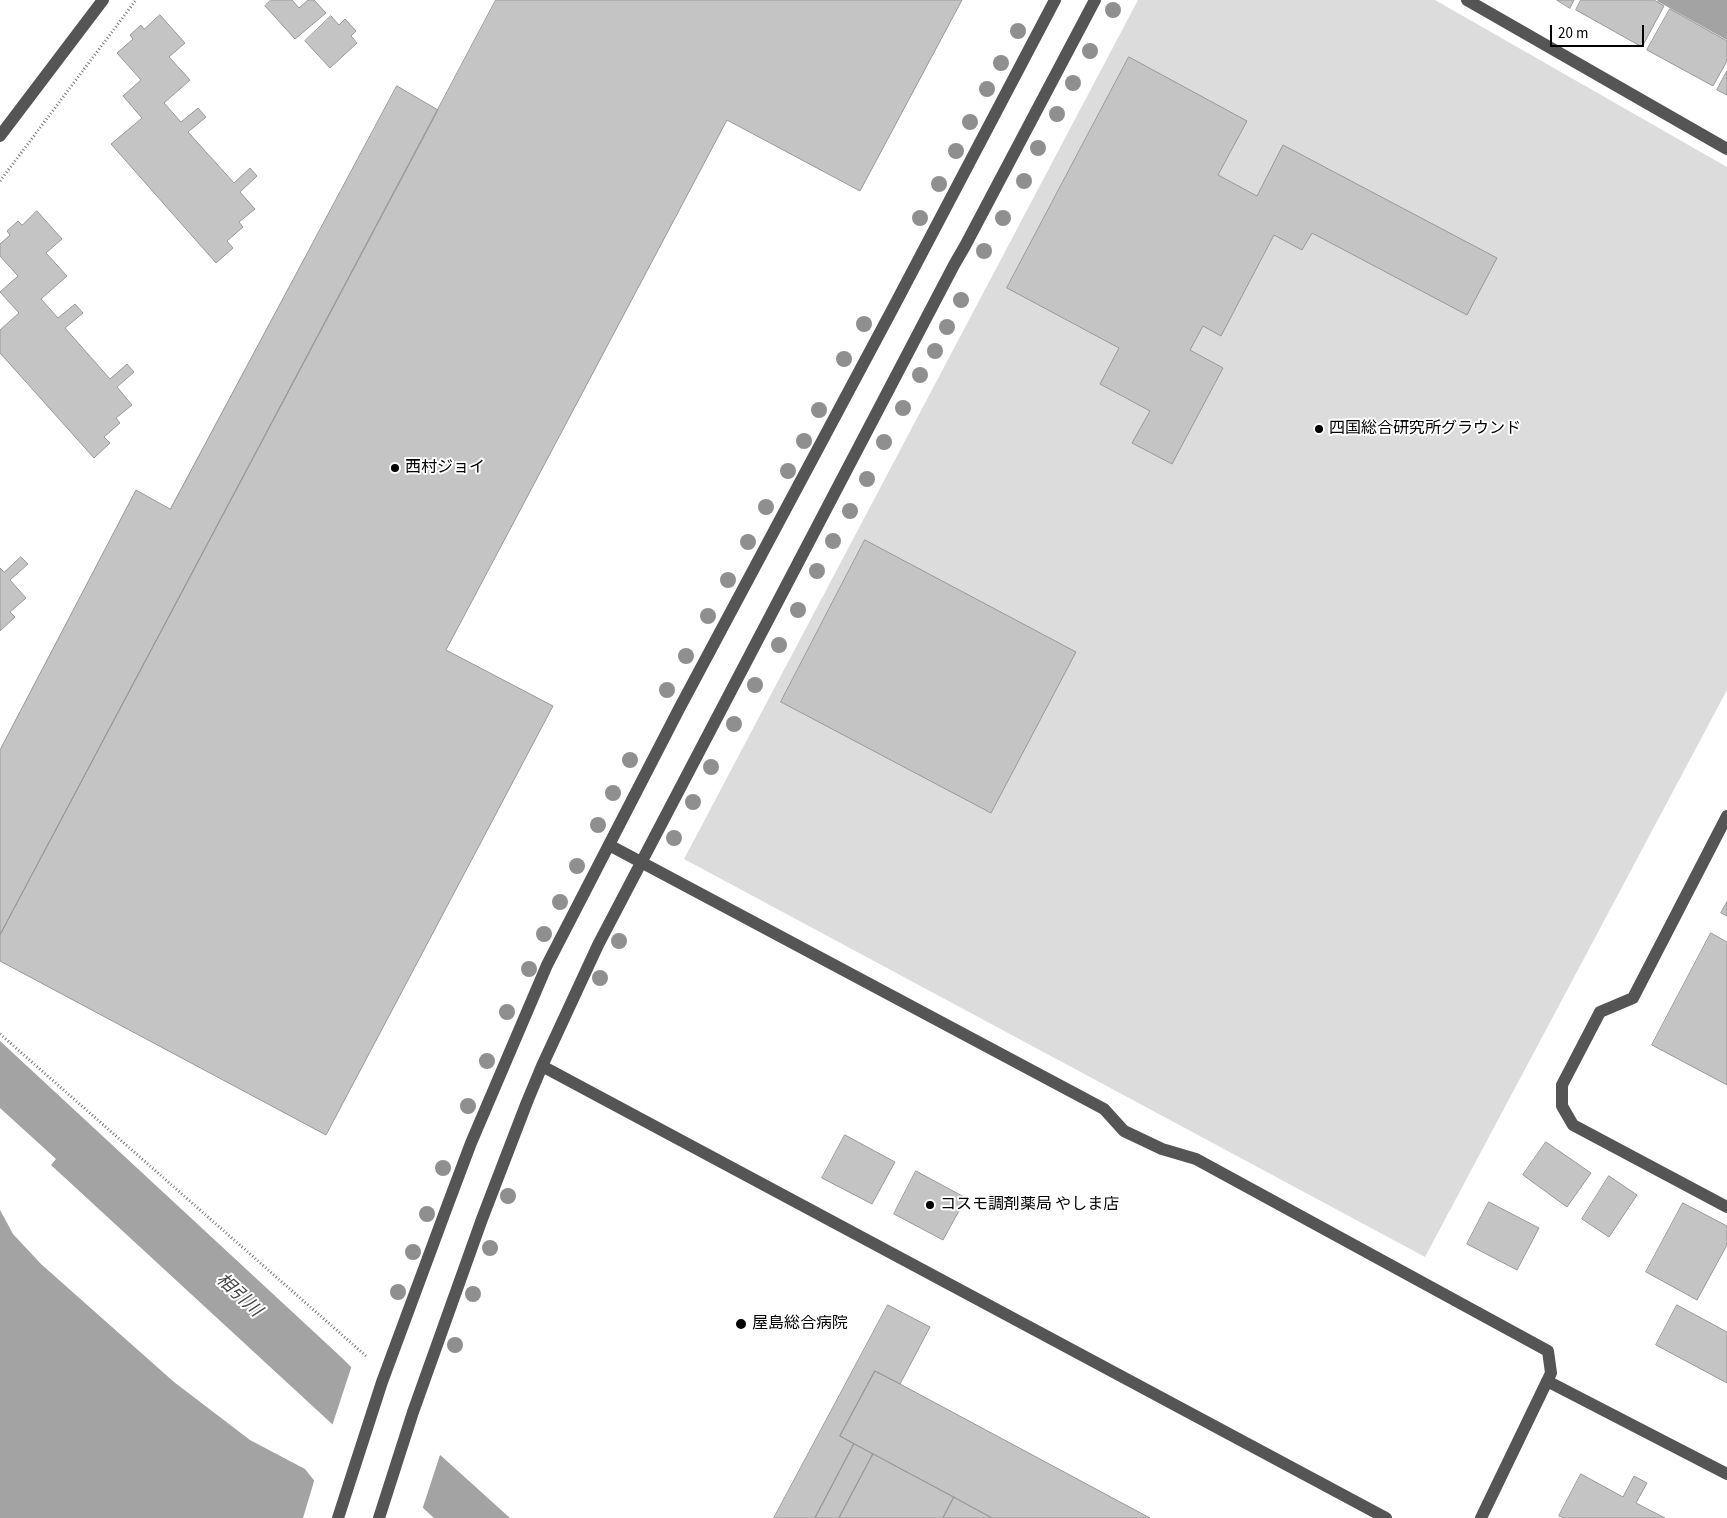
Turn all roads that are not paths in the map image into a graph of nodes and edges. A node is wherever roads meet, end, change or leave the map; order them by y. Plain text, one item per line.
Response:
1 (103, 0) edge
2 (1055, 0) edge
3 (1095, 0) edge
4 (1467, 0) edge
5 (0, 136) edge
6 (1727, 149) edge
7 (1727, 816) edge
8 (608, 845) junction
9 (641, 862) junction
10 (542, 1066) junction
11 (1727, 1207) edge
12 (1547, 1380) junction
13 (1727, 1474) edge
14 (338, 1518) edge
15 (380, 1518) edge
16 (1386, 1518) edge
17 (1482, 1518) edge

1 - 5 street
2 - 8 street
3 - 9 street
4 - 6 street
7 - 11 street
8 - 9 street
8 - 14 street
9 - 10 street
9 - 12 street
10 - 15 street
10 - 16 street
12 - 13 street
12 - 17 street

